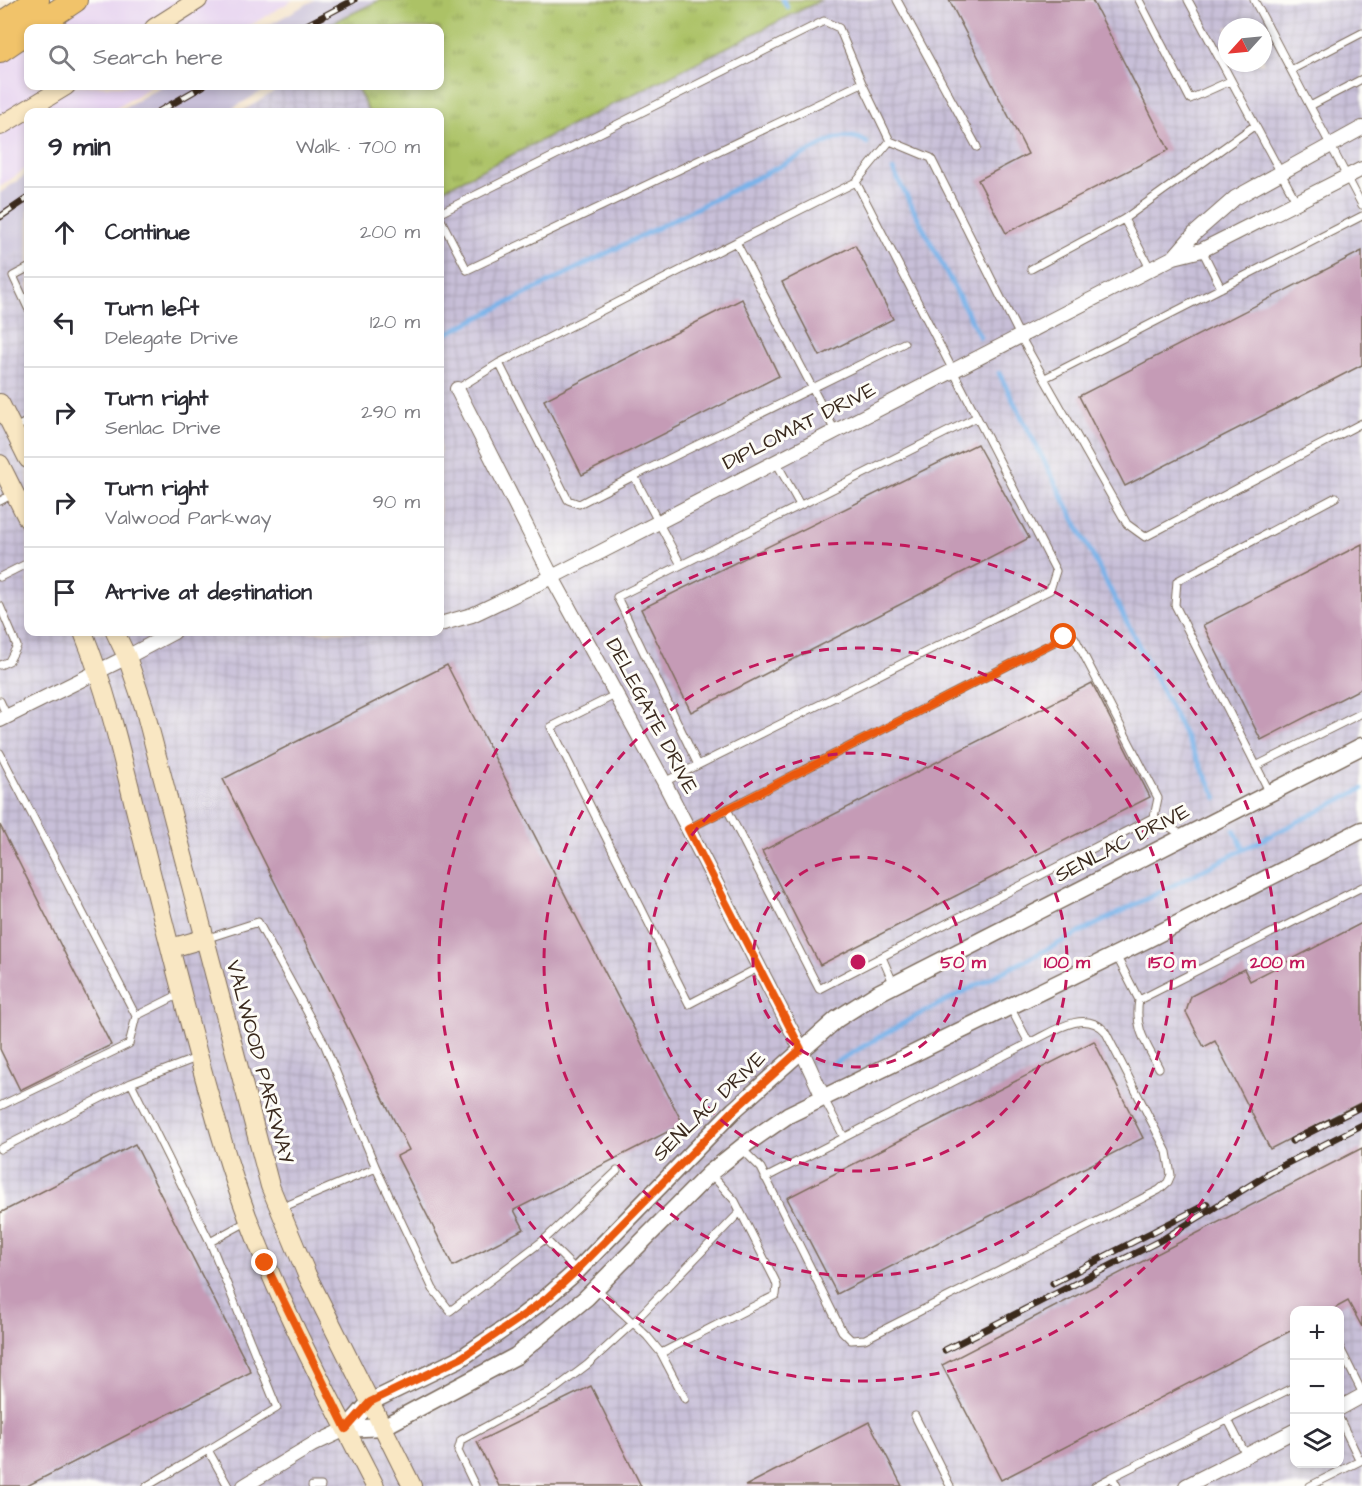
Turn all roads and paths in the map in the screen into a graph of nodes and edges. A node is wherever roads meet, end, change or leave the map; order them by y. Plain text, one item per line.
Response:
1 (37, 0) edge
2 (75, 0) edge
3 (198, 0) edge
4 (897, 0) edge
5 (1139, 0) edge
6 (1188, 0) edge
7 (1254, 0) edge
8 (39, 24) edge
9 (160, 24) edge
10 (0, 25) edge
11 (1362, 33) edge
12 (24, 34) edge
13 (0, 51) edge
14 (1291, 69) junction
15 (1362, 79) edge
16 (1230, 81) junction
17 (862, 83) junction
18 (59, 90) edge
19 (1310, 106) junction
20 (30, 108) edge
21 (24, 111) edge
22 (0, 126) edge
23 (1254, 126) junction
24 (1362, 128) edge
25 (890, 141) junction
26 (1331, 145) junction
27 (977, 147) dead end
28 (1362, 169) edge
29 (1279, 173) junction
30 (1348, 177) junction
31 (856, 182) junction
32 (1297, 203) junction
33 (1362, 205) edge
34 (444, 211) edge
35 (1362, 216) edge
36 (1124, 219) junction
37 (444, 226) edge
38 (736, 242) junction
39 (1202, 250) junction
40 (1174, 257) junction
41 (1031, 269) dead end
42 (24, 270) edge
43 (1151, 270) junction
44 (1221, 288) junction
45 (24, 299) edge
46 (1020, 336) junction
47 (904, 343) dead end
48 (499, 363) junction
49 (953, 370) junction
50 (1045, 378) junction
51 (457, 389) joint
52 (811, 389) junction
53 (0, 403) edge
54 (977, 417) junction
55 (1362, 423) edge
56 (21, 425) edge
57 (835, 431) junction
58 (776, 462) junction
59 (0, 464) edge
60 (634, 476) junction
61 (15, 497) edge
62 (1336, 497) dead end
63 (800, 505) junction
64 (24, 513) edge
65 (659, 521) junction
66 (24, 565) edge
67 (681, 566) junction
68 (0, 577) edge
69 (552, 577) junction
70 (0, 606) edge
71 (444, 623) edge
72 (85, 636) edge
73 (117, 636) edge
74 (166, 636) edge
75 (127, 657) junction
76 (0, 665) edge
77 (98, 671) junction
78 (617, 694) junction
79 (0, 701) edge
80 (1362, 712) edge
81 (3, 718) edge
82 (1362, 746) edge
83 (0, 753) edge
84 (698, 765) junction
85 (1256, 766) junction
86 (664, 782) junction
87 (1270, 793) junction
88 (727, 809) junction
89 (1154, 818) junction
90 (688, 829) junction
91 (1362, 830) edge
92 (1184, 837) junction
93 (1362, 887) edge
94 (203, 939) junction
95 (171, 948) junction
96 (1116, 955) junction
97 (882, 957) junction
98 (758, 968) junction
99 (894, 985) junction
100 (182, 993) junction
101 (1139, 1000) junction
102 (1010, 1007) junction
103 (136, 1016) junction
104 (1029, 1044) junction
105 (801, 1049) junction
106 (199, 1057) junction
107 (1159, 1068) dead end
108 (130, 1083) junction
109 (823, 1097) junction
110 (0, 1106) edge
111 (844, 1137) junction
112 (741, 1148) junction
113 (0, 1149) edge
114 (376, 1168) junction
115 (617, 1171) dead end
116 (710, 1173) junction
117 (765, 1178) junction
118 (279, 1209) junction
119 (740, 1212) junction
120 (249, 1221) junction
121 (545, 1239) junction
122 (210, 1242) junction
123 (577, 1270) junction
124 (596, 1288) junction
125 (633, 1323) junction
126 (661, 1353) junction
127 (1344, 1365) edge
128 (1290, 1389) edge
129 (1362, 1394) edge
130 (685, 1399) dead end
131 (370, 1402) junction
132 (1344, 1405) edge
133 (915, 1416) dead end
134 (1228, 1420) junction
135 (383, 1427) junction
136 (1344, 1428) edge
137 (346, 1429) junction
138 (1290, 1433) edge
139 (208, 1450) junction
140 (1246, 1455) junction
141 (1361, 1460) edge
142 (1112, 1477) junction
143 (147, 1486) edge
144 (228, 1486) edge
145 (244, 1486) edge
146 (312, 1486) edge
147 (321, 1486) edge
148 (375, 1486) edge
149 (412, 1486) edge
150 (475, 1486) edge
151 (950, 1486) edge
152 (1095, 1486) edge
153 (1117, 1486) edge
154 (1186, 1486) edge
155 (1310, 1486) edge

1 - 10 highway
2 - 8 highway
3 - 9 main road
4 - 27 lane
5 - 16 lane
6 - 16 lane
7 - 14 lane
11 - 14 lane
12 - 13 highway
14 - 19 lane
15 - 19 lane
16 - 23 lane
17 - 25 lane
17 - 34 lane
17 - 37 lane
18 - 20 main road
19 - 26 lane
21 - 22 main road
23 - 29 lane
23 - 36 lane
24 - 26 street, DIPLOMAT DRIVE
25 - 31 lane
25 - 46 lane
26 - 29 street, DIPLOMAT DRIVE
26 - 30 lane
28 - 30 street, DIPLOMAT DRIVE
29 - 32 lane
29 - 40 street, DIPLOMAT DRIVE
30 - 32 street, DIPLOMAT DRIVE
30 - 33 lane
31 - 38 lane
31 - 49 lane
32 - 39 street, DIPLOMAT DRIVE
35 - 44 lane
36 - 41 lane
36 - 43 lane
38 - 48 lane
38 - 52 lane
39 - 40 street, DIPLOMAT DRIVE
39 - 44 lane
40 - 43 street, DIPLOMAT DRIVE
42 - 45 lane
43 - 46 street, DIPLOMAT DRIVE
44 - 50 lane
46 - 49 street, DIPLOMAT DRIVE
46 - 50 lane
47 - 52 lane
48 - 51 lane
48 - 60 lane
49 - 54 lane
49 - 57 street, DIPLOMAT DRIVE
50 - 55 lane
51 - 69 street, DELEGATE DRIVE
52 - 57 lane
52 - 60 lane
53 - 56 main road
54 - 63 lane
54 - 84 lane
57 - 58 street, DIPLOMAT DRIVE
58 - 63 lane
58 - 65 street, DIPLOMAT DRIVE
59 - 61 main road
60 - 65 lane
61 - 64 main road
62 - 85 lane
63 - 67 lane
65 - 67 lane
65 - 69 street, DIPLOMAT DRIVE
66 - 68 lane
67 - 84 lane
69 - 71 street, DIPLOMAT DRIVE
69 - 78 street, DELEGATE DRIVE
70 - 76 lane
72 - 77 main road
73 - 75 main road, VALWOOD PARKWAY
74 - 75 street
75 - 77 street
75 - 94 main road, VALWOOD PARKWAY
77 - 81 street
77 - 95 main road
78 - 86 street, DELEGATE DRIVE
78 - 98 lane
79 - 81 lane
80 - 85 lane
82 - 87 street, SENLAC DRIVE
83 - 103 lane
84 - 86 lane
85 - 87 lane
86 - 90 street, DELEGATE DRIVE
87 - 92 street, SENLAC DRIVE
88 - 89 lane
88 - 90 lane
88 - 97 lane
89 - 92 lane
89 - 97 lane
90 - 98 street, DELEGATE DRIVE
91 - 96 street, SENLAC DRIVE
92 - 99 street, SENLAC DRIVE
93 - 101 lane
94 - 95 main road
94 - 114 lane
94 - 118 main road, VALWOOD PARKWAY
95 - 100 main road
96 - 101 lane
96 - 102 street, SENLAC DRIVE
97 - 99 lane
98 - 105 street, DELEGATE DRIVE
99 - 105 street, SENLAC DRIVE
100 - 103 lane
100 - 106 main road
101 - 107 lane
102 - 104 lane
102 - 109 street, SENLAC DRIVE
103 - 110 lane
104 - 111 lane
104 - 117 lane
105 - 109 street, DELEGATE DRIVE
105 - 123 street, SENLAC DRIVE
106 - 108 lane
106 - 120 main road
108 - 113 lane
108 - 122 lane
109 - 111 lane
109 - 112 street, SENLAC DRIVE
111 - 117 lane
112 - 116 street, SENLAC DRIVE
112 - 117 lane
114 - 118 lane
114 - 121 lane
115 - 121 lane
116 - 119 lane
116 - 124 street, SENLAC DRIVE
118 - 120 main road
118 - 131 main road, VALWOOD PARKWAY
119 - 125 lane
119 - 126 lane
120 - 122 lane
120 - 137 main road
121 - 123 lane
122 - 139 lane
123 - 124 street
123 - 131 street, SENLAC DRIVE
124 - 125 lane
124 - 135 street, SENLAC DRIVE
125 - 126 lane
125 - 150 lane
126 - 130 lane
127 - 129 lane
128 - 134 lane
129 - 132 street
131 - 135 main road, VALWOOD PARKWAY
131 - 137 street, SENLAC DRIVE
133 - 151 lane
134 - 140 lane
134 - 142 lane
135 - 137 street, SENLAC DRIVE
135 - 149 main road, VALWOOD PARKWAY
136 - 141 lane
137 - 145 street, SENLAC DRIVE
137 - 148 main road
138 - 140 street
139 - 143 lane
139 - 144 lane
140 - 154 street
141 - 155 lane
142 - 152 lane
142 - 153 lane
146 - 147 lane

